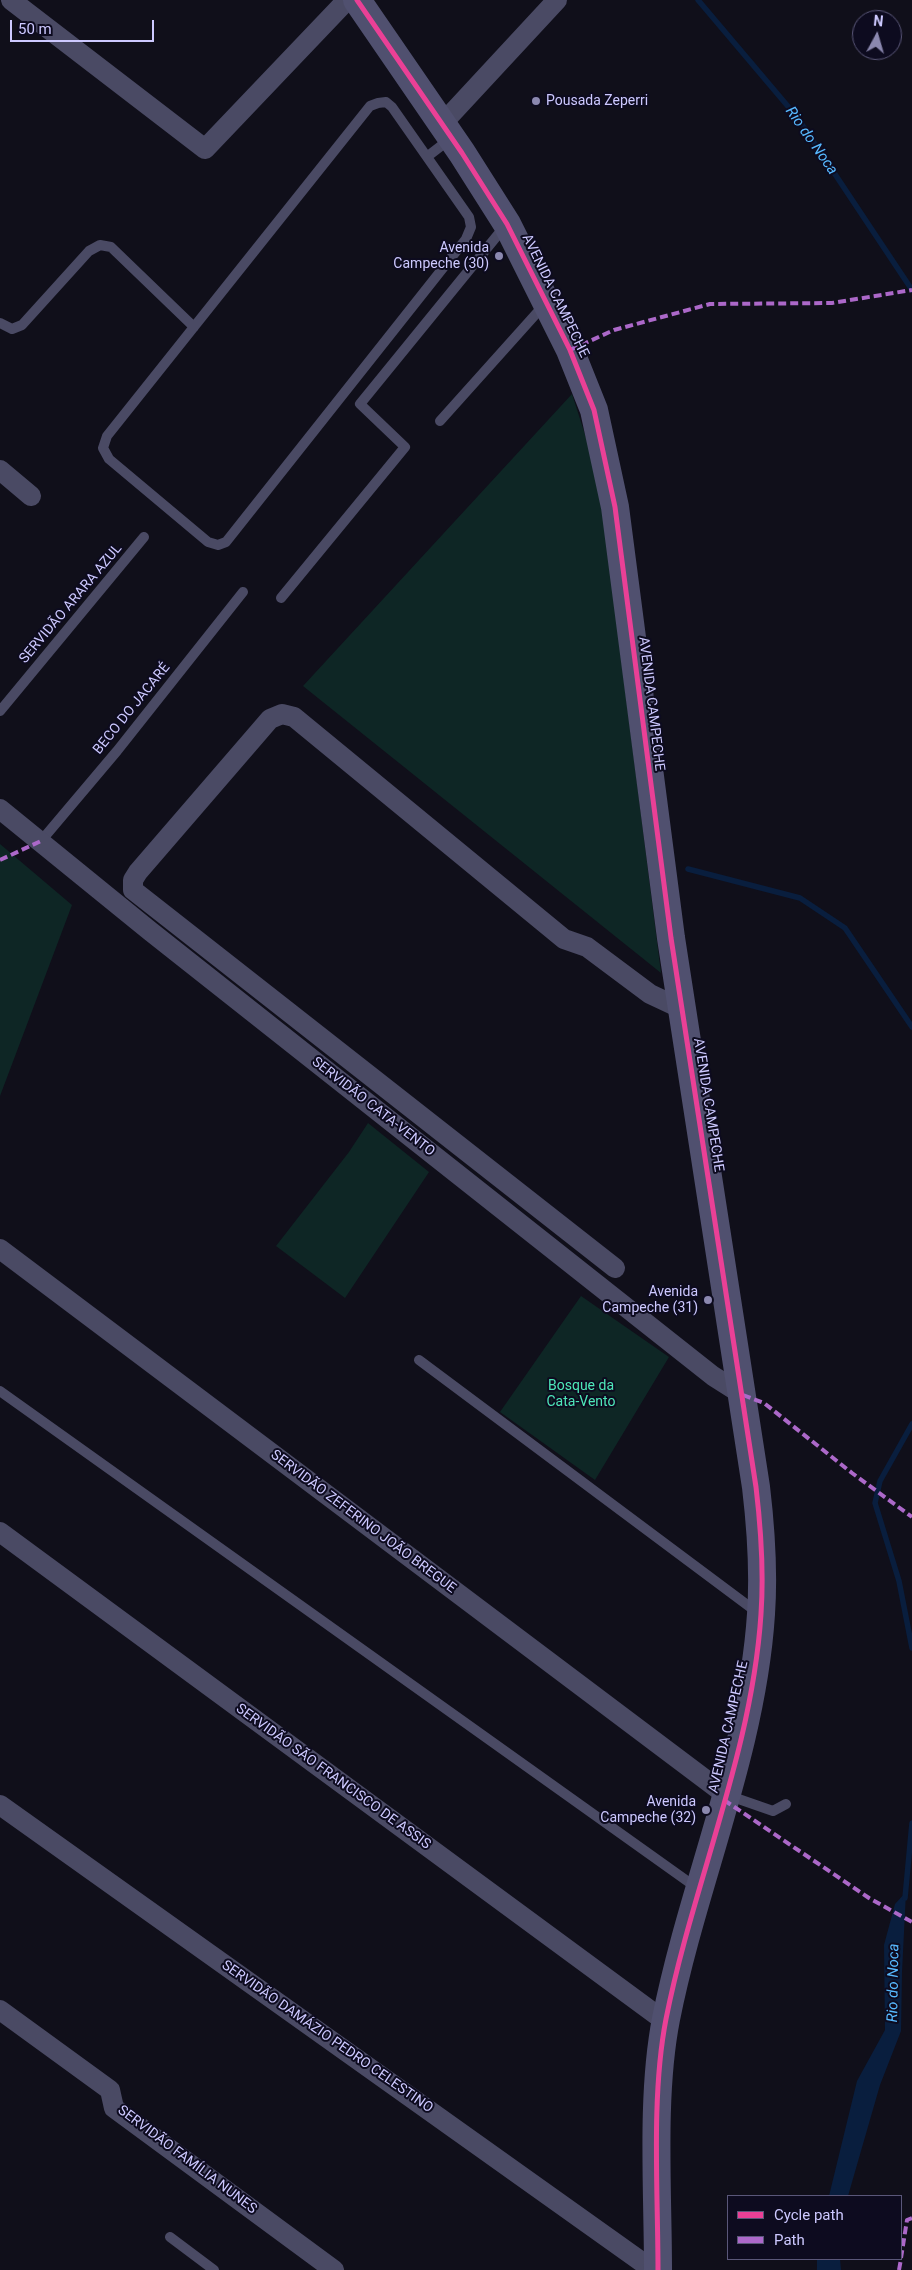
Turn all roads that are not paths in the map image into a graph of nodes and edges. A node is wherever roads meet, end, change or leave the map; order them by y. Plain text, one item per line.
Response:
1 (11, 0) edge
2 (347, 0) edge
3 (357, 0) edge
4 (557, 0) edge
5 (447, 131) junction
6 (428, 156) junction
7 (507, 224) junction
8 (547, 301) junction
9 (0, 323) edge
10 (194, 327) junction
11 (440, 421) dead end
12 (0, 470) edge
13 (31, 496) dead end
14 (144, 537) dead end
15 (243, 592) dead end
16 (280, 598) dead end
17 (0, 711) edge
18 (3, 810) edge
19 (40, 841) junction
20 (682, 1008) junction
21 (291, 1014) junction
22 (277, 1031) junction
23 (0, 1249) edge
24 (615, 1268) dead end
25 (419, 1360) dead end
26 (0, 1391) edge
27 (742, 1395) junction
28 (0, 1532) edge
29 (761, 1616) junction
30 (726, 1795) junction
31 (786, 1804) dead end
32 (0, 1805) edge
33 (700, 1890) junction
34 (0, 2010) edge
35 (666, 2022) junction
36 (170, 2238) dead end
37 (214, 2270) edge
38 (334, 2270) edge
39 (653, 2270) edge
40 (658, 2270) edge

1 - 2 street
3 - 5 main road, AVENIDA CAMPECHE
4 - 5 street
5 - 6 lane
5 - 7 main road, AVENIDA CAMPECHE
6 - 10 lane
6 - 10 lane
7 - 8 main road, AVENIDA CAMPECHE
7 - 16 lane
8 - 11 lane
8 - 20 main road, AVENIDA CAMPECHE
9 - 10 lane
12 - 13 street
14 - 17 lane, SERVIDÃO ARARA AZUL
15 - 19 lane, BECO DO JACARÉ
18 - 19 street, SERVIDÃO CATA-VENTO
19 - 22 street, SERVIDÃO CATA-VENTO
20 - 21 street
20 - 27 main road, AVENIDA CAMPECHE
21 - 22 street
21 - 24 street
22 - 27 street, SERVIDÃO CATA-VENTO
23 - 30 street, SERVIDÃO ZEFERINO JOÃO BREGUE
25 - 29 lane
26 - 33 lane
27 - 29 main road, AVENIDA CAMPECHE
28 - 35 street, SERVIDÃO SÃO FRANCISCO DE ASSIS
29 - 30 main road, AVENIDA CAMPECHE
30 - 31 lane
30 - 33 main road, AVENIDA CAMPECHE
32 - 39 street, SERVIDÃO DAMÁZIO PEDRO CELESTINO
33 - 35 main road, AVENIDA CAMPECHE
34 - 38 street, SERVIDÃO FAMÍLIA NUNES
35 - 40 main road, AVENIDA CAMPECHE
36 - 37 lane

